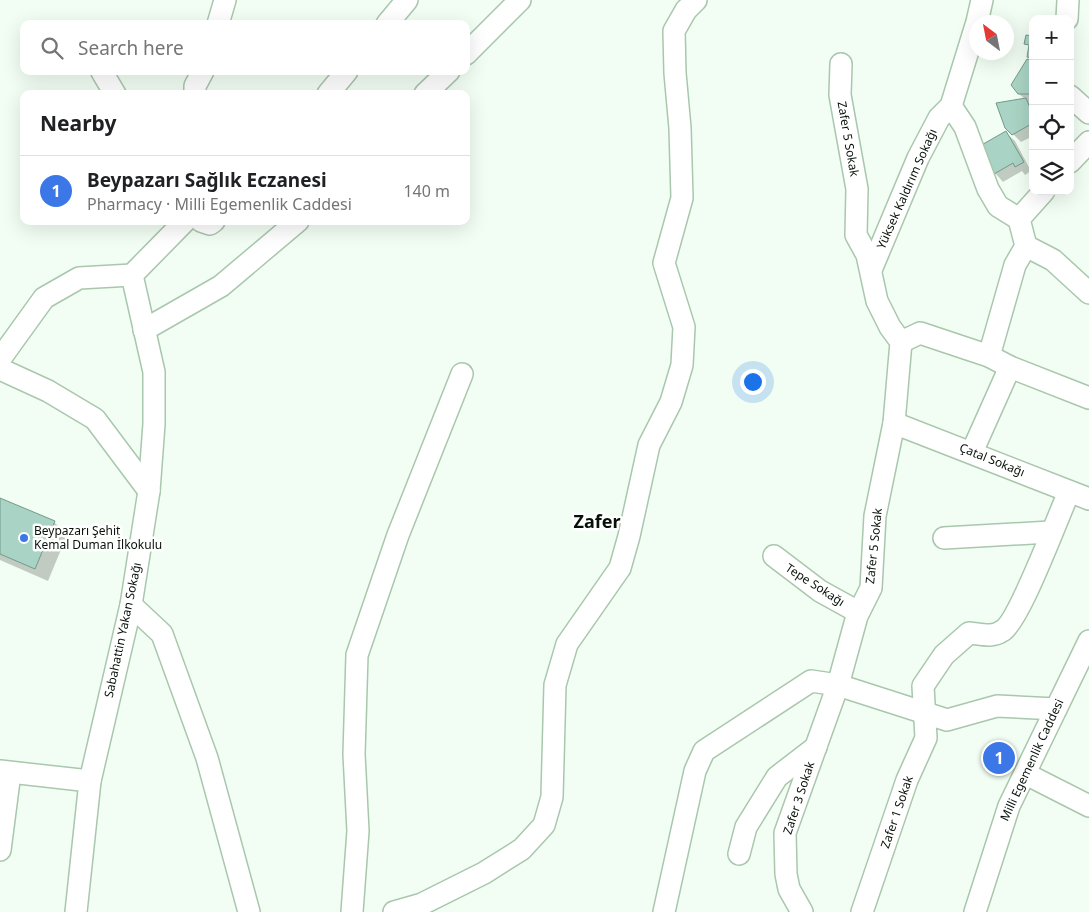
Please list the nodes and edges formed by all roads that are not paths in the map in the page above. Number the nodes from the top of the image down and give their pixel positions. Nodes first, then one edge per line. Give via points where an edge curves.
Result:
1 (225, 0) edge
2 (407, 0) edge
3 (520, 0) edge
4 (696, 0) edge
5 (982, 0) edge
6 (1068, 0) edge
7 (979, 15) edge
8 (1067, 15) edge
9 (219, 20) edge
10 (390, 20) edge
11 (969, 49) edge
12 (470, 50) edge
13 (841, 64) dead end
14 (104, 75) edge
15 (201, 75) edge
16 (344, 75) edge
17 (445, 75) edge
18 (113, 90) edge
19 (194, 90) edge
20 (331, 90) edge
21 (429, 90) edge
22 (1074, 100) edge
23 (951, 106) junction
24 (1089, 113) edge
25 (1089, 142) edge
26 (1074, 158) edge
27 (1040, 195) edge
28 (1019, 219) junction
29 (181, 225) edge
30 (293, 225) edge
31 (1026, 246) junction
32 (871, 270) junction
33 (1080, 274) edge
34 (132, 275) junction
35 (1089, 293) edge
36 (144, 330) junction
37 (901, 342) junction
38 (989, 356) junction
39 (0, 360) edge
40 (1010, 367) junction
41 (0, 369) edge
42 (462, 374) dead end
43 (1089, 398) edge
44 (894, 423) junction
45 (972, 452) junction
46 (149, 491) junction
47 (1069, 492) junction
48 (1089, 499) edge
49 (1050, 532) junction
50 (944, 538) dead end
51 (774, 556) dead end
52 (131, 605) junction
53 (858, 612) junction
54 (1089, 641) edge
55 (838, 685) junction
56 (1056, 709) junction
57 (924, 712) junction
58 (816, 747) junction
59 (5, 772) edge
60 (1026, 774) junction
61 (90, 782) junction
62 (1089, 806) edge
63 (0, 850) edge
64 (740, 854) dead end
65 (797, 909) edge
66 (76, 912) edge
67 (249, 912) edge
68 (352, 912) edge
69 (394, 912) edge
70 (664, 912) edge
71 (862, 912) edge
72 (975, 912) edge

1 - 9 street
2 - 10 street
3 - 12 street
4 - 69 street via 674,31 682,198 664,263 684,327 682,365 671,402 649,445 620,568 567,644 555,685 552,797 544,825 522,849 484,873 422,904
5 - 7 street, Yüksek Kaldırım Sokağı
6 - 8 street
11 - 23 street, Yüksek Kaldırım Sokağı
13 - 32 street, Zafer 5 Sokak via 840,95 857,189 856,235
14 - 18 street
15 - 19 street
16 - 20 street
17 - 21 street
22 - 24 street
23 - 28 street via 965,127 988,190 998,206
23 - 32 street, Yüksek Kaldırım Sokağı via 939,118 918,158
25 - 26 street
27 - 28 street
28 - 31 street
29 - 34 street
30 - 36 street via 221,286
31 - 33 street
31 - 38 street via 1015,265
32 - 37 street, Zafer 5 Sokak via 877,301
33 - 35 street
34 - 36 street, Sabahattin Yakan Sokağı
34 - 39 street via 80,278 44,298
36 - 46 street, Sabahattin Yakan Sokağı via 154,372
37 - 38 street via 920,333
37 - 44 street, Zafer 5 Sokak
38 - 40 street
40 - 43 street
40 - 45 street
41 - 46 street via 48,391 95,419
42 - 68 street via 398,535 357,655 354,754 358,831
44 - 45 street, Çatal Sokağı
44 - 53 street, Zafer 5 Sokak via 875,516 870,588
45 - 47 street, Çatal Sokağı
46 - 52 street, Sabahattin Yakan Sokağı
47 - 48 street, Çatal Sokağı
47 - 49 street, Zafer 1 Sokak
49 - 50 street
49 - 57 street, Zafer 1 Sokak via 1018,611 1005,630 993,636 969,633 944,655 923,686
51 - 53 street, Tepe Sokağı via 820,591
52 - 61 street, Sabahattin Yakan Sokağı
52 - 67 street via 162,634 207,758
53 - 55 street, Zafer 5 Sokak
54 - 56 street, Milli Egemenlik Caddesi
55 - 57 street
55 - 58 street, Zafer 3 Sokak
55 - 70 street via 811,681 704,751 695,771
56 - 57 street via 997,706 946,720
56 - 60 street, Milli Egemenlik Caddesi
57 - 71 street, Zafer 1 Sokak via 926,738 907,780
58 - 64 street via 777,777 746,827
58 - 65 street, Zafer 3 Sokak via 785,833 786,874
59 - 61 street
59 - 63 street
60 - 62 street
60 - 72 street, Milli Egemenlik Caddesi via 1009,806
61 - 66 street, Sabahattin Yakan Sokağı

